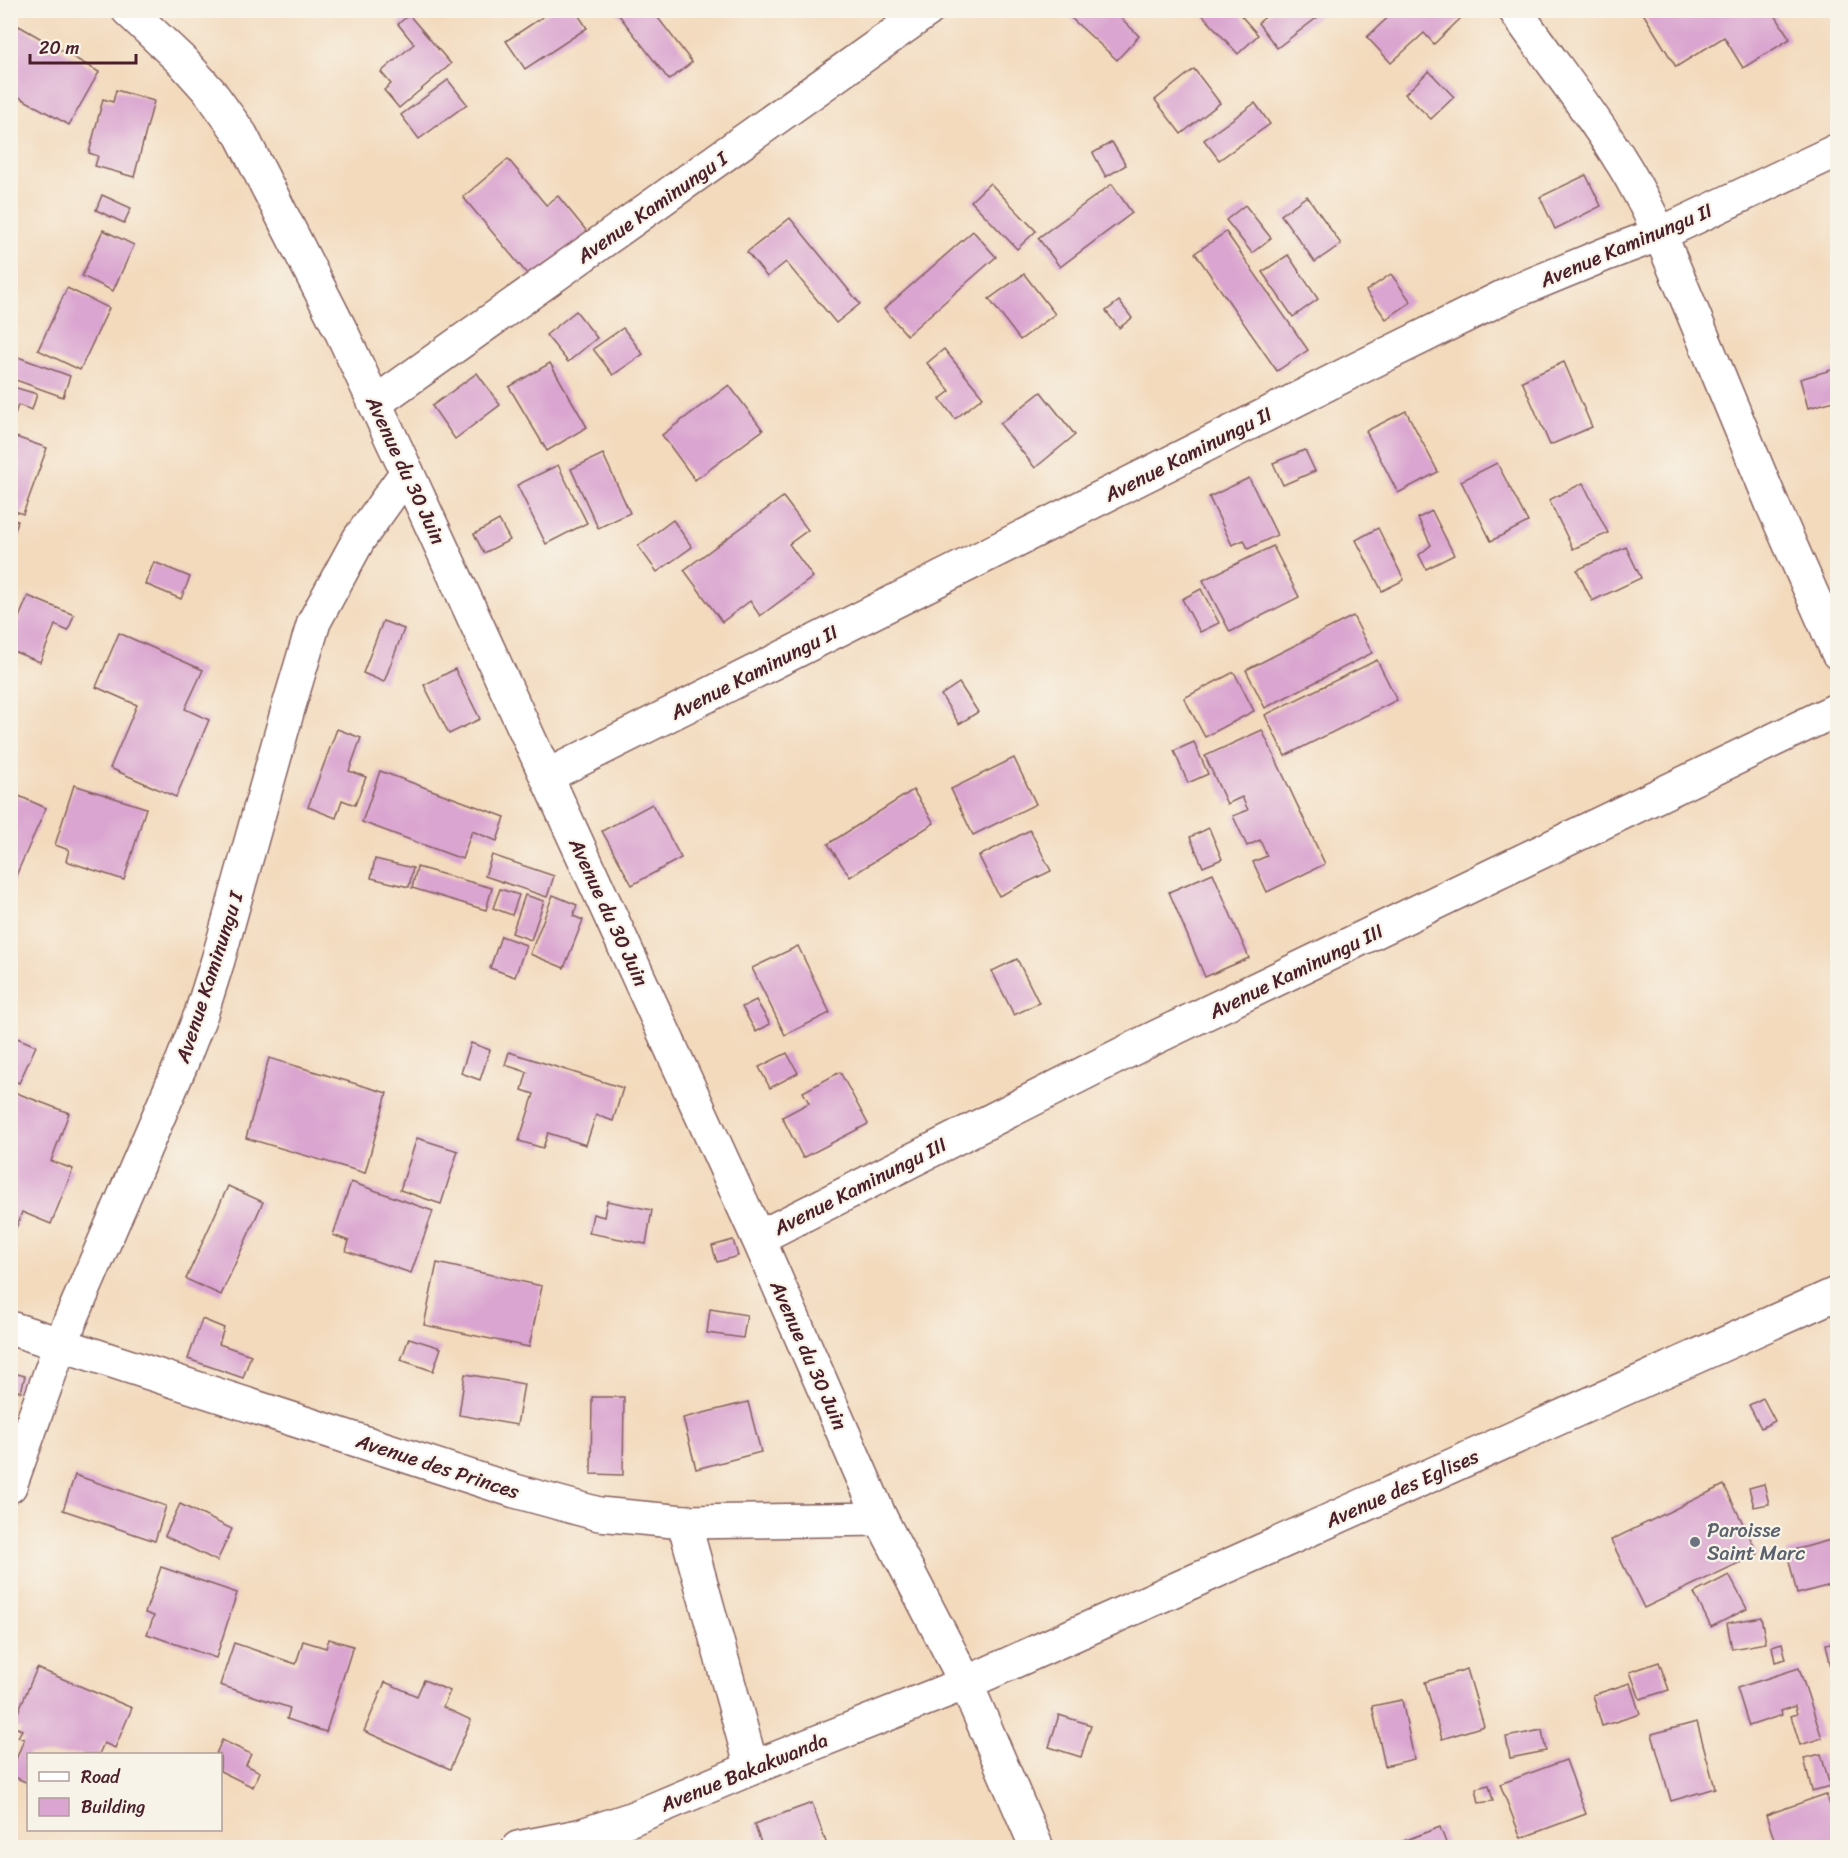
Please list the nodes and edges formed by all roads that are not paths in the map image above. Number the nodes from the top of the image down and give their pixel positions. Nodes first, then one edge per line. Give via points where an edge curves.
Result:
1 (128, 10) edge
2 (928, 10) edge
3 (1515, 10) edge
4 (1838, 150) edge
5 (1660, 234) junction
6 (375, 403) junction
7 (407, 472) junction
8 (1838, 653) edge
9 (1838, 709) edge
10 (547, 776) junction
11 (758, 1238) junction
12 (1838, 1293) edge
13 (10, 1328) edge
14 (60, 1345) junction
15 (10, 1486) edge
16 (881, 1519) junction
17 (684, 1522) junction
18 (966, 1683) junction
19 (752, 1768) junction
20 (581, 1842) edge
21 (518, 1848) edge
22 (1037, 1848) edge

1 - 6 street, Avenue du 30 Juin via 210,92 240,135
2 - 6 street, Avenue Kaminungu I
3 - 5 street via 1622,162
4 - 5 street, Avenue Kaminungu II
5 - 8 street
5 - 10 street, Avenue Kaminungu II via 1488,304
6 - 7 street, Avenue du 30 Juin
7 - 10 street, Avenue du 30 Juin
7 - 14 street, Avenue Kaminungu I via 359,539 314,622 201,1014
9 - 11 street, Avenue Kaminungu III via 1144,1044
10 - 11 street, Avenue du 30 Juin
11 - 16 street, Avenue du 30 Juin
12 - 18 street, Avenue des Eglises
13 - 14 street, Avenue des Princes
14 - 15 street, Avenue Kaminungu I
14 - 17 street, Avenue des Princes via 515,1491 599,1514
16 - 17 street, Avenue des Princes
16 - 18 street, Avenue du 30 Juin
17 - 19 street
18 - 19 street, Avenue Bakakwanda
18 - 22 street, Avenue du 30 Juin
19 - 20 street, Avenue Bakakwanda
20 - 21 street, Avenue Bakakwanda

